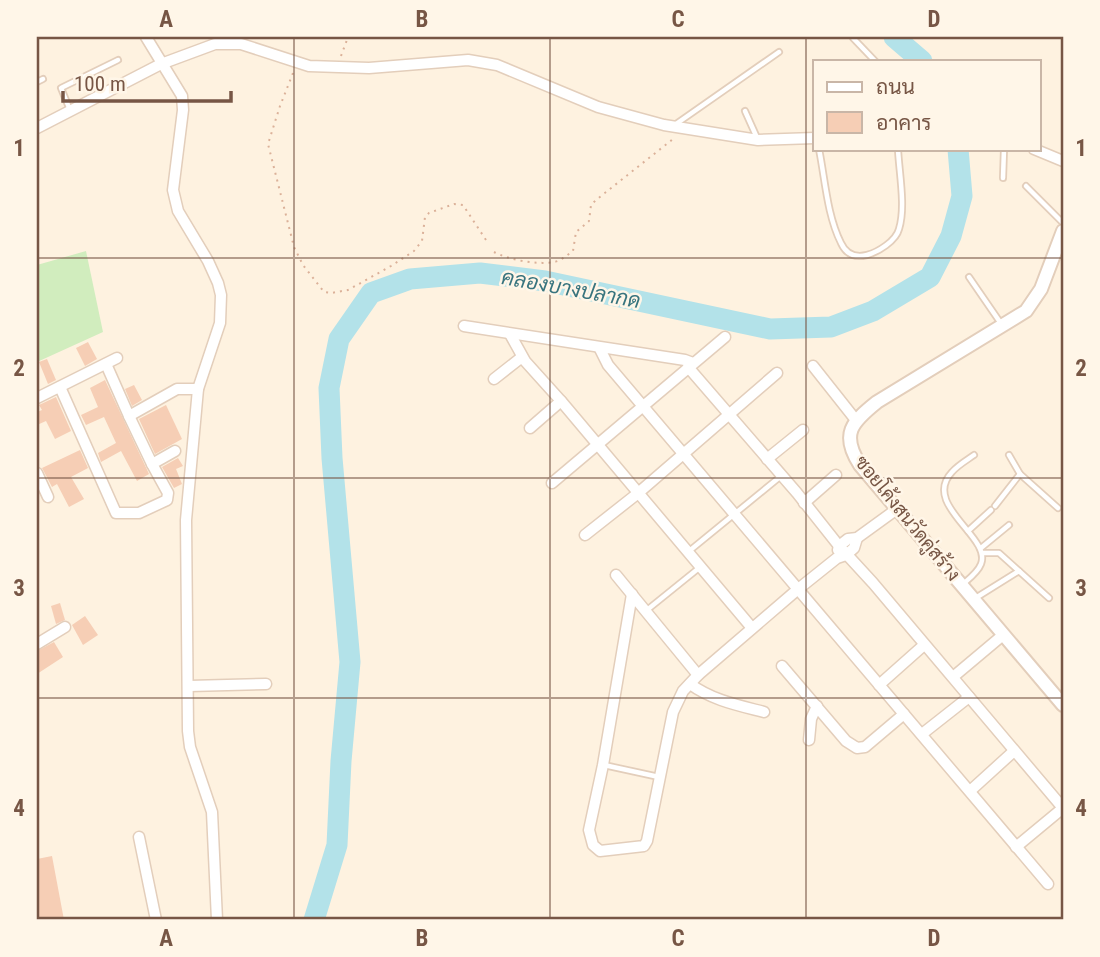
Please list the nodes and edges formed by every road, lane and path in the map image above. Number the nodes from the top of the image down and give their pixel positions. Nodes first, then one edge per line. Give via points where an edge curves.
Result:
1 (146, 37) edge
2 (348, 37) edge
3 (853, 38) edge
4 (779, 52) dead end
5 (118, 60) dead end
6 (874, 60) edge
7 (298, 62) junction
8 (161, 64) junction
9 (337, 67) junction
10 (43, 79) dead end
11 (37, 82) edge
12 (70, 111) junction
13 (745, 111) dead end
14 (673, 127) junction
15 (37, 128) edge
16 (684, 129) junction
17 (813, 138) edge
18 (758, 140) junction
19 (819, 150) edge
20 (898, 150) edge
21 (1004, 150) edge
22 (1036, 150) edge
23 (1063, 162) edge
24 (1003, 178) dead end
25 (1026, 186) dead end
26 (1063, 223) edge
27 (1063, 232) edge
28 (486, 240) dead end
29 (494, 252) dead end
30 (969, 277) dead end
31 (464, 326) dead end
32 (1003, 326) junction
33 (510, 334) junction
34 (725, 337) dead end
35 (600, 349) junction
36 (522, 357) junction
37 (117, 358) dead end
38 (106, 363) junction
39 (691, 365) junction
40 (813, 366) dead end
41 (777, 373) dead end
42 (494, 379) dead end
43 (60, 387) junction
44 (198, 389) junction
45 (37, 398) edge
46 (561, 401) junction
47 (643, 407) junction
48 (728, 414) junction
49 (130, 416) junction
50 (855, 419) junction
51 (530, 428) dead end
52 (803, 430) dead end
53 (597, 446) junction
54 (175, 451) dead end
55 (681, 454) junction
56 (974, 455) dead end
57 (1009, 455) dead end
58 (767, 459) junction
59 (152, 464) junction
60 (1020, 474) junction
61 (836, 475) dead end
62 (37, 476) edge
63 (781, 476) junction
64 (552, 483) dead end
65 (637, 494) junction
66 (48, 497) dead end
67 (804, 503) junction
68 (1058, 508) dead end
69 (897, 509) junction
70 (734, 515) junction
71 (1009, 525) dead end
72 (968, 531) junction
73 (585, 535) dead end
74 (857, 538) junction
75 (839, 546) junction
76 (982, 551) junction
77 (687, 552) junction
78 (842, 556) junction
79 (699, 568) junction
80 (1019, 571) junction
81 (616, 575) dead end
82 (962, 585) junction
83 (797, 590) junction
84 (632, 594) junction
85 (1049, 598) dead end
86 (974, 599) junction
87 (646, 611) junction
88 (65, 627) dead end
89 (752, 628) junction
90 (1003, 635) junction
91 (37, 642) edge
92 (924, 645) junction
93 (782, 666) dead end
94 (698, 675) junction
95 (953, 677) junction
96 (266, 684) dead end
97 (690, 684) junction
98 (879, 685) junction
99 (188, 687) junction
100 (969, 697) junction
101 (1063, 705) edge
102 (817, 706) junction
103 (764, 712) dead end
104 (904, 714) junction
105 (922, 734) junction
106 (809, 740) dead end
107 (1014, 751) junction
108 (603, 765) junction
109 (659, 777) junction
110 (970, 791) junction
111 (1063, 808) edge
112 (139, 837) dead end
113 (1016, 847) junction
114 (1048, 884) dead end
115 (156, 920) edge
116 (217, 920) edge

1 - 8 street
2 - 9 path
3 - 6 lane
4 - 14 lane
5 - 12 lane via 61,88
7 - 8 street via 241,44 215,44
7 - 9 street
7 - 28 path via 268,144 294,247 324,292 348,289 414,251 424,236 425,217 454,204 463,205
8 - 12 street
8 - 44 street via 182,96 174,202 208,261 221,295 220,323
9 - 14 street via 468,60 497,65 598,107
10 - 11 lane
12 - 15 street
13 - 18 lane
14 - 16 street
16 - 18 street
16 - 29 path via 591,205 589,221 576,232 573,251 565,257 539,263
17 - 18 street
19 - 20 lane via 841,243 857,256 893,240 899,231
21 - 24 lane
22 - 23 street
25 - 26 lane
27 - 32 street via 1041,289 1026,311
30 - 32 lane
31 - 33 street
32 - 50 street
33 - 35 street
33 - 36 street
34 - 39 street
35 - 39 street via 685,360
35 - 47 street
36 - 42 street
36 - 46 street
37 - 38 street
38 - 43 street
38 - 49 street
39 - 47 street
39 - 48 street
40 - 50 street
41 - 48 street
43 - 45 street
43 - 59 street via 116,513 139,513 167,500 168,493
44 - 49 street via 177,390
44 - 99 street via 186,520
46 - 51 street
46 - 53 street
47 - 53 street
47 - 55 street
48 - 55 street
48 - 58 street
49 - 59 street
50 - 69 street, ซอยโค้งสนวัดคู่สร้าง via 850,435 855,457
52 - 58 street
53 - 64 street
53 - 65 street
54 - 59 street
55 - 65 street
55 - 70 street
56 - 72 lane via 950,474 946,488 948,506
57 - 60 lane
58 - 63 street
60 - 68 lane
60 - 72 lane
61 - 67 street
62 - 66 street
63 - 67 street
63 - 70 lane
65 - 73 street
65 - 77 street
67 - 75 street
69 - 74 street
69 - 82 street, ซอยโค้งสนวัดคู่สร้าง
70 - 77 lane
70 - 83 street
71 - 76 lane
72 - 76 lane
74 - 75 street
74 - 78 street via 854,548
75 - 78 street
76 - 80 lane via 999,553
76 - 82 lane via 981,564
77 - 79 street
78 - 83 street
78 - 92 street via 873,583
79 - 87 lane
79 - 89 street
80 - 85 lane
80 - 86 lane
81 - 84 street
82 - 86 street, ซอยโค้งสนวัดคู่สร้าง
83 - 89 street
83 - 98 street
84 - 87 street
84 - 108 street
86 - 90 street, ซอยโค้งสนวัดคู่สร้าง
87 - 94 street
88 - 91 street
89 - 94 street
90 - 95 street
90 - 101 street, ซอยโค้งสนวัดคู่สร้าง
92 - 95 street
92 - 98 street
93 - 102 street
94 - 97 street
95 - 100 street
96 - 99 street
97 - 103 street via 704,694
97 - 109 street via 673,712
98 - 104 street
99 - 116 street via 190,747 214,824
100 - 105 street
100 - 107 street
102 - 104 street via 832,727 857,748 865,747
102 - 106 street
104 - 105 street
105 - 110 street
107 - 110 street
107 - 111 street
108 - 109 lane
108 - 109 street via 589,830 600,851 643,846 647,841
110 - 113 street
111 - 113 street
112 - 115 street
113 - 114 street

